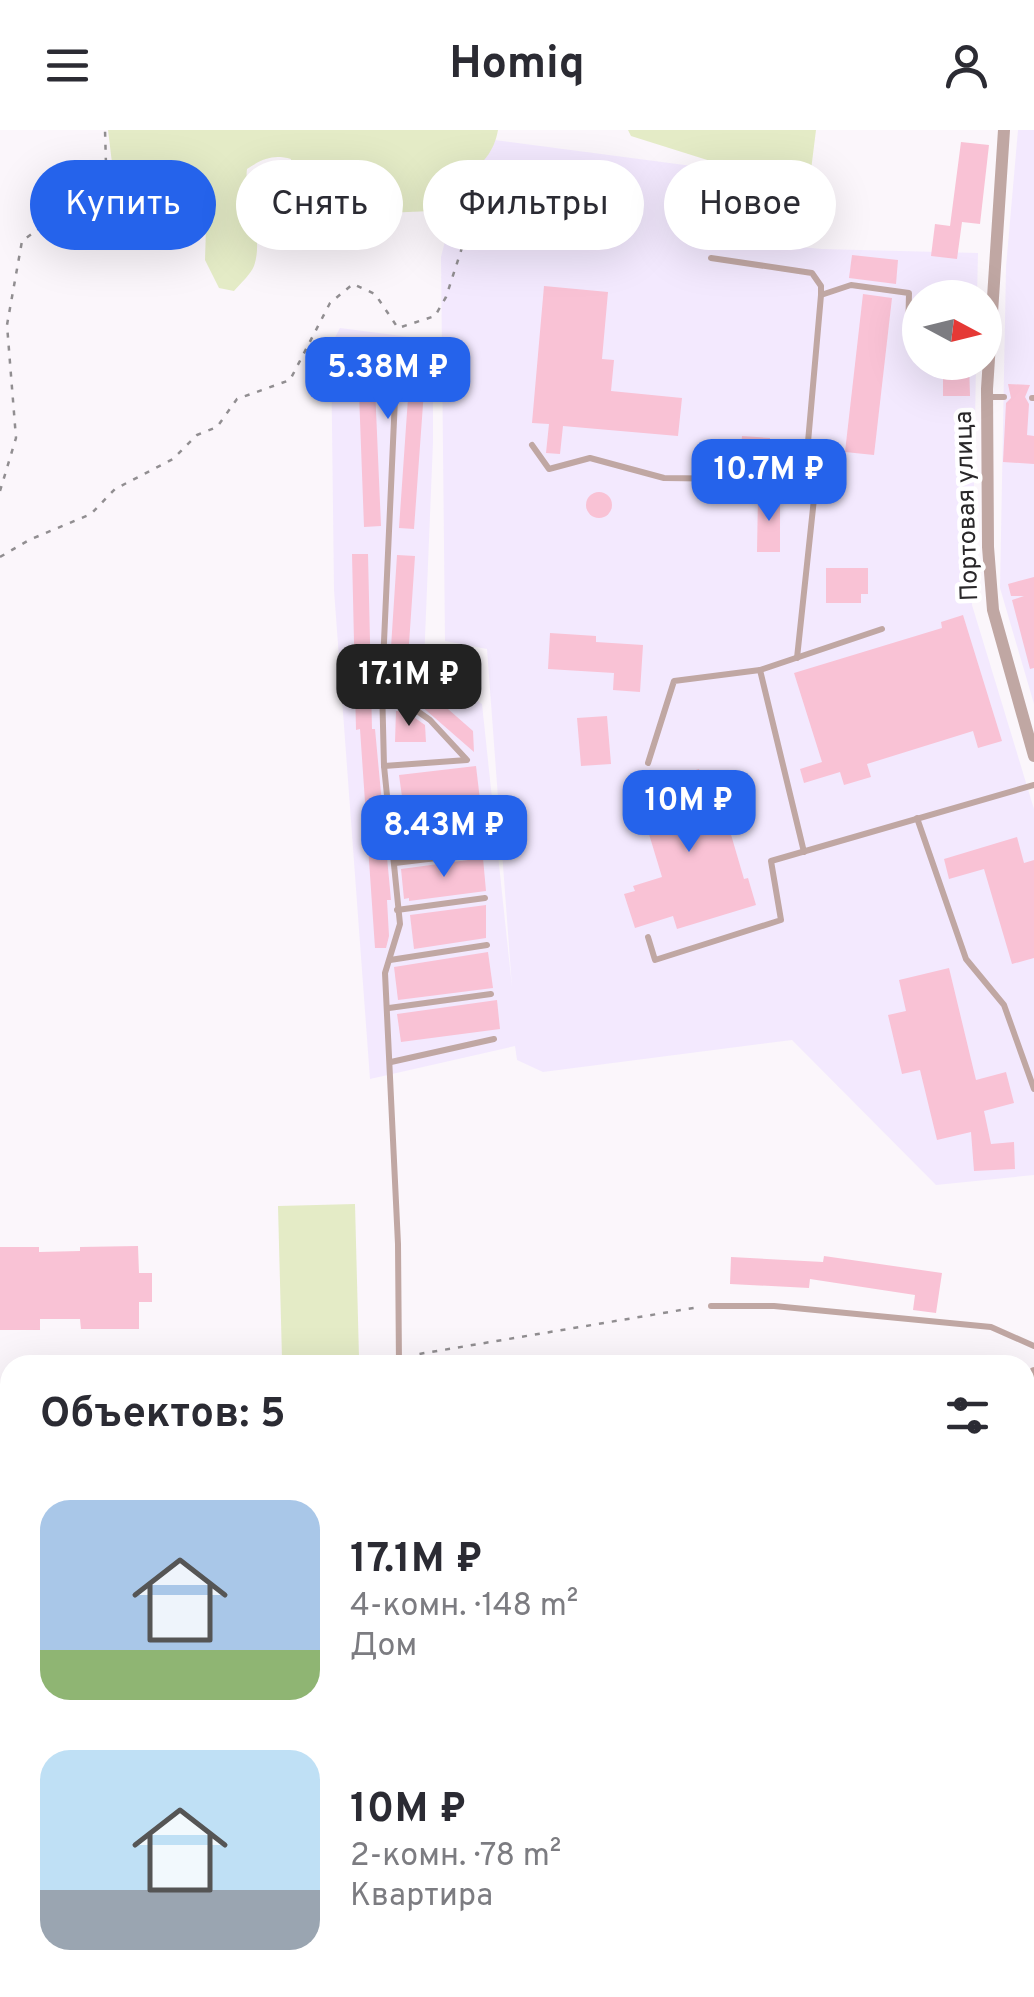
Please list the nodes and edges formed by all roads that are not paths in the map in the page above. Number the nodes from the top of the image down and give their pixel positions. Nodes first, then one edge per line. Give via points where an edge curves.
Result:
1 (1004, 130) edge
2 (711, 258) dead end
3 (902, 292) edge
4 (822, 294) junction
5 (396, 376) dead end
6 (987, 397) junction
7 (1004, 397) dead end
8 (532, 445) dead end
9 (816, 480) junction
10 (882, 629) dead end
11 (796, 658) junction
12 (760, 670) junction
13 (382, 686) junction
14 (1032, 747) edge
15 (648, 764) dead end
16 (384, 766) junction
17 (1034, 785) edge
18 (477, 806) dead end
19 (391, 812) junction
20 (917, 818) junction
21 (804, 852) junction
22 (478, 853) dead end
23 (395, 863) junction
24 (485, 898) dead end
25 (397, 910) junction
26 (648, 937) dead end
27 (487, 945) dead end
28 (390, 960) junction
29 (491, 994) dead end
30 (390, 1008) junction
31 (494, 1039) dead end
32 (391, 1062) junction
33 (1034, 1088) edge
34 (711, 1306) road end
35 (1034, 1346) edge
36 (400, 1355) edge

1 - 6 street, Портовая улица
2 - 4 lane via 812,273
3 - 4 lane via 852,285
4 - 9 lane via 808,442
5 - 13 lane
6 - 7 lane
6 - 14 street, Портовая улица via 992,610
8 - 9 lane via 549,469 590,458 664,478
9 - 11 lane
10 - 11 lane
11 - 12 lane
12 - 15 lane via 674,681
12 - 21 lane
13 - 16 lane
13 - 16 lane via 430,720 467,760
16 - 19 lane
17 - 20 lane
18 - 19 lane
19 - 23 lane
20 - 21 lane
20 - 33 lane via 966,959 1004,1005
21 - 26 lane via 771,861 781,920 655,960
22 - 23 lane
23 - 25 lane
24 - 25 lane
25 - 28 lane
27 - 28 lane
28 - 30 lane
29 - 30 lane
30 - 32 lane
31 - 32 lane
32 - 36 lane
34 - 35 lane via 992,1327

